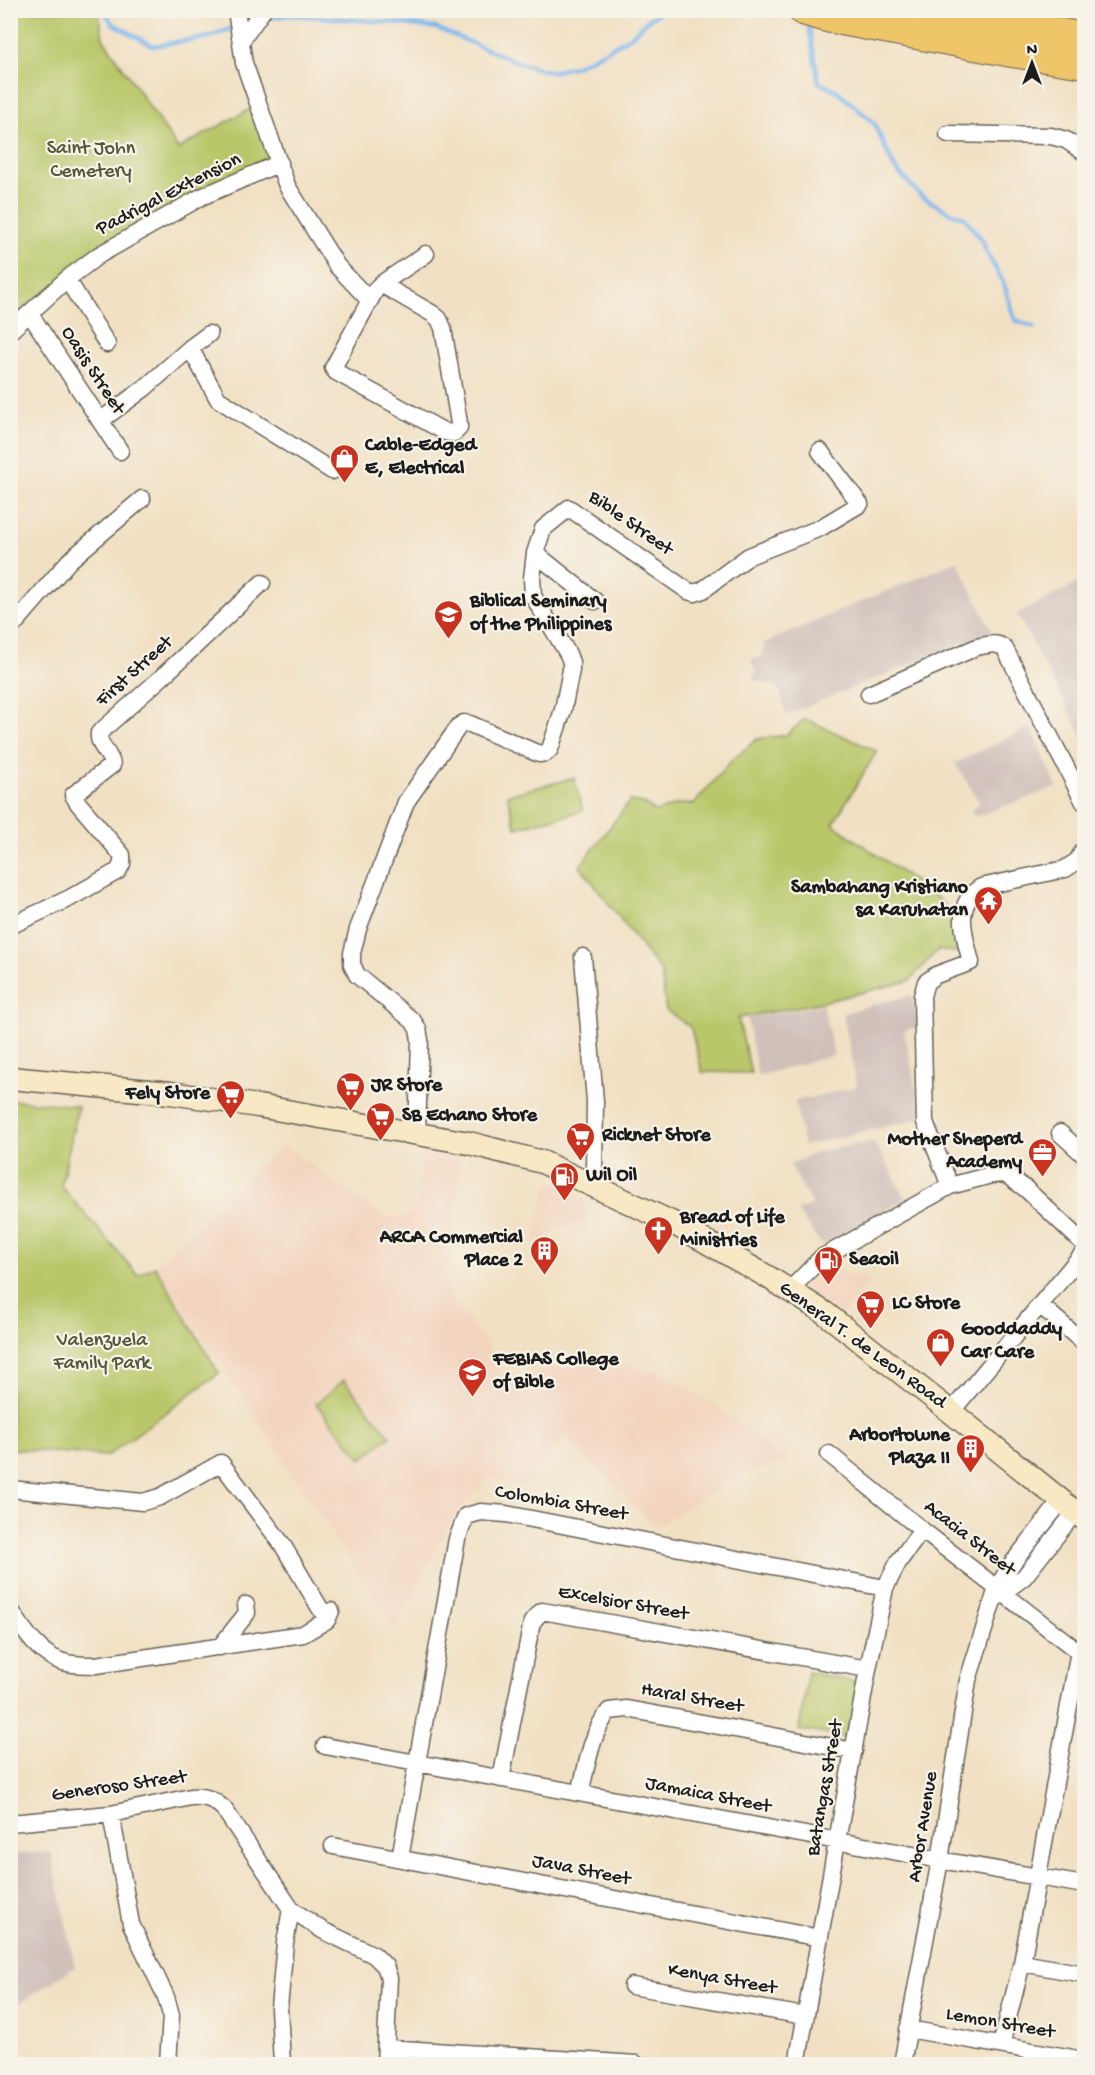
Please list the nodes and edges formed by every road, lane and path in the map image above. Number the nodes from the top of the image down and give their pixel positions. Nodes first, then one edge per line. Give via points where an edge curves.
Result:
1 (236, 10) edge
2 (263, 10) edge
3 (803, 10) edge
4 (934, 10) edge
5 (1084, 38) edge
6 (241, 41) junction
7 (1084, 63) edge
8 (948, 134) dead end
9 (1084, 152) edge
10 (280, 163) junction
11 (426, 254) dead end
12 (67, 279) junction
13 (381, 284) junction
14 (369, 300) junction
15 (30, 314) junction
16 (10, 331) edge
17 (209, 334) dead end
18 (107, 344) dead end
19 (190, 348) junction
20 (100, 421) junction
21 (820, 450) dead end
22 (120, 451) dead end
23 (332, 471) dead end
24 (142, 499) dead end
25 (535, 553) junction
26 (262, 583) dead end
27 (595, 601) dead end
28 (10, 629) edge
29 (869, 694) dead end
30 (1084, 802) edge
31 (1084, 851) edge
32 (10, 926) edge
33 (583, 957) dead end
34 (10, 1078) edge
35 (417, 1132) junction
36 (1060, 1133) dead end
37 (1084, 1155) edge
38 (590, 1185) junction
39 (950, 1186) junction
40 (1084, 1244) edge
41 (1084, 1252) edge
42 (790, 1290) junction
43 (1040, 1305) junction
44 (1084, 1343) edge
45 (951, 1412) junction
46 (829, 1454) dead end
47 (10, 1490) edge
48 (1067, 1515) edge
49 (922, 1530) junction
50 (885, 1588) junction
51 (999, 1593) junction
52 (246, 1605) dead end
53 (10, 1610) edge
54 (220, 1647) junction
55 (1082, 1653) edge
56 (868, 1669) junction
57 (325, 1746) dead end
58 (854, 1751) junction
59 (417, 1764) junction
60 (501, 1779) junction
61 (580, 1793) junction
62 (111, 1814) junction
63 (10, 1823) edge
64 (838, 1841) junction
65 (333, 1846) dead end
66 (400, 1858) junction
67 (940, 1860) junction
68 (1038, 1877) junction
69 (1084, 1885) edge
70 (291, 1909) junction
71 (820, 1938) junction
72 (1022, 1963) junction
73 (1084, 1974) edge
74 (632, 1986) dead end
75 (805, 2016) junction
76 (908, 2029) junction
77 (1001, 2045) junction
78 (386, 2056) edge
79 (1084, 2060) edge
80 (168, 2064) edge
81 (282, 2064) edge
82 (636, 2064) edge
83 (797, 2064) edge
84 (902, 2064) edge

1 - 6 street
2 - 6 street
3 - 7 highway
4 - 5 highway
6 - 10 street via 244,63
8 - 9 street via 1051,136
10 - 12 street, Padrigal Extension via 201,197 99,255
10 - 14 street via 287,186 337,266
11 - 13 street
12 - 15 street, Padrigal Extension
12 - 18 street
13 - 14 street
13 - 14 street via 440,320 459,428 454,433 444,432 333,368
15 - 16 street, Padrigal Extension
15 - 20 street, Oasis Street
17 - 19 street
19 - 20 street
19 - 23 street via 218,399
20 - 22 street, Oasis Street
21 - 25 street, Bible Street via 860,504 820,528 749,556 695,593 569,507 543,529
24 - 28 street via 69,561
25 - 27 street
25 - 35 street, Bible Street via 533,596 571,662 563,710 550,749 539,753 470,724 459,726 406,802 352,953 357,975 413,1020 418,1029
26 - 32 street, First Street via 99,733 98,741 111,757 112,765 73,795 122,855 118,872
29 - 30 street via 977,647 1000,645 1024,681
31 - 39 street via 1065,869 981,887 971,893 962,913 970,962 926,982 922,996 925,1122
33 - 38 street via 595,1101 594,1171
34 - 35 main road, General T. de Leon Road via 171,1093
35 - 38 main road, General T. de Leon Road via 542,1162
36 - 37 street
38 - 42 main road, General T. de Leon Road via 673,1223
39 - 40 street via 1005,1174
39 - 42 street via 821,1258
41 - 43 street
42 - 45 main road, General T. de Leon Road
43 - 44 street
43 - 45 street
45 - 48 main road, General T. de Leon Road
46 - 49 street, Acacia Street
47 - 54 street via 143,1502 160,1497 221,1463 282,1544 329,1616 303,1634
48 - 51 street, Arbor Avenue via 1024,1577
49 - 50 street, Batangas Street
49 - 51 street, Acacia Street
50 - 56 street, Batangas Street
50 - 59 street, Colombia Street via 507,1514 481,1512 466,1516 458,1539
51 - 55 street, Acacia Street
51 - 67 street, Arbor Avenue via 968,1680
52 - 54 street via 247,1613
53 - 54 street via 46,1653 65,1663 96,1665
55 - 68 street
56 - 58 street, Batangas Street
56 - 60 street, Excelsior Street via 542,1611 532,1622
57 - 59 street, Jamaica Street
58 - 61 street, Haral Street via 627,1709 609,1711 594,1740
58 - 64 street, Batangas Street
59 - 60 street, Jamaica Street
59 - 66 street, Colombia Street
60 - 61 street, Jamaica Street
61 - 64 street, Jamaica Street
62 - 63 street, Generoso Street
62 - 70 street, Generoso Street via 191,1797 213,1799 224,1809
62 - 80 street via 131,1924 171,2015
64 - 67 street, Jamaica Street
64 - 71 street, Batangas Street
65 - 66 street, Java Street
66 - 71 street, Java Street
67 - 68 street, Jamaica Street
67 - 76 street, Arbor Avenue
68 - 69 street, Jamaica Street
68 - 72 street
70 - 78 street, Generoso Street via 322,1930 374,1955 385,1966 389,1978
70 - 81 street via 279,2007
71 - 75 street, Batangas Street
72 - 73 street
72 - 77 street
74 - 75 street, Kenya Street
75 - 83 street, Batangas Street
76 - 77 street, Lemon Street
76 - 84 street, Arbor Avenue
77 - 79 street, Lemon Street
78 - 82 street

